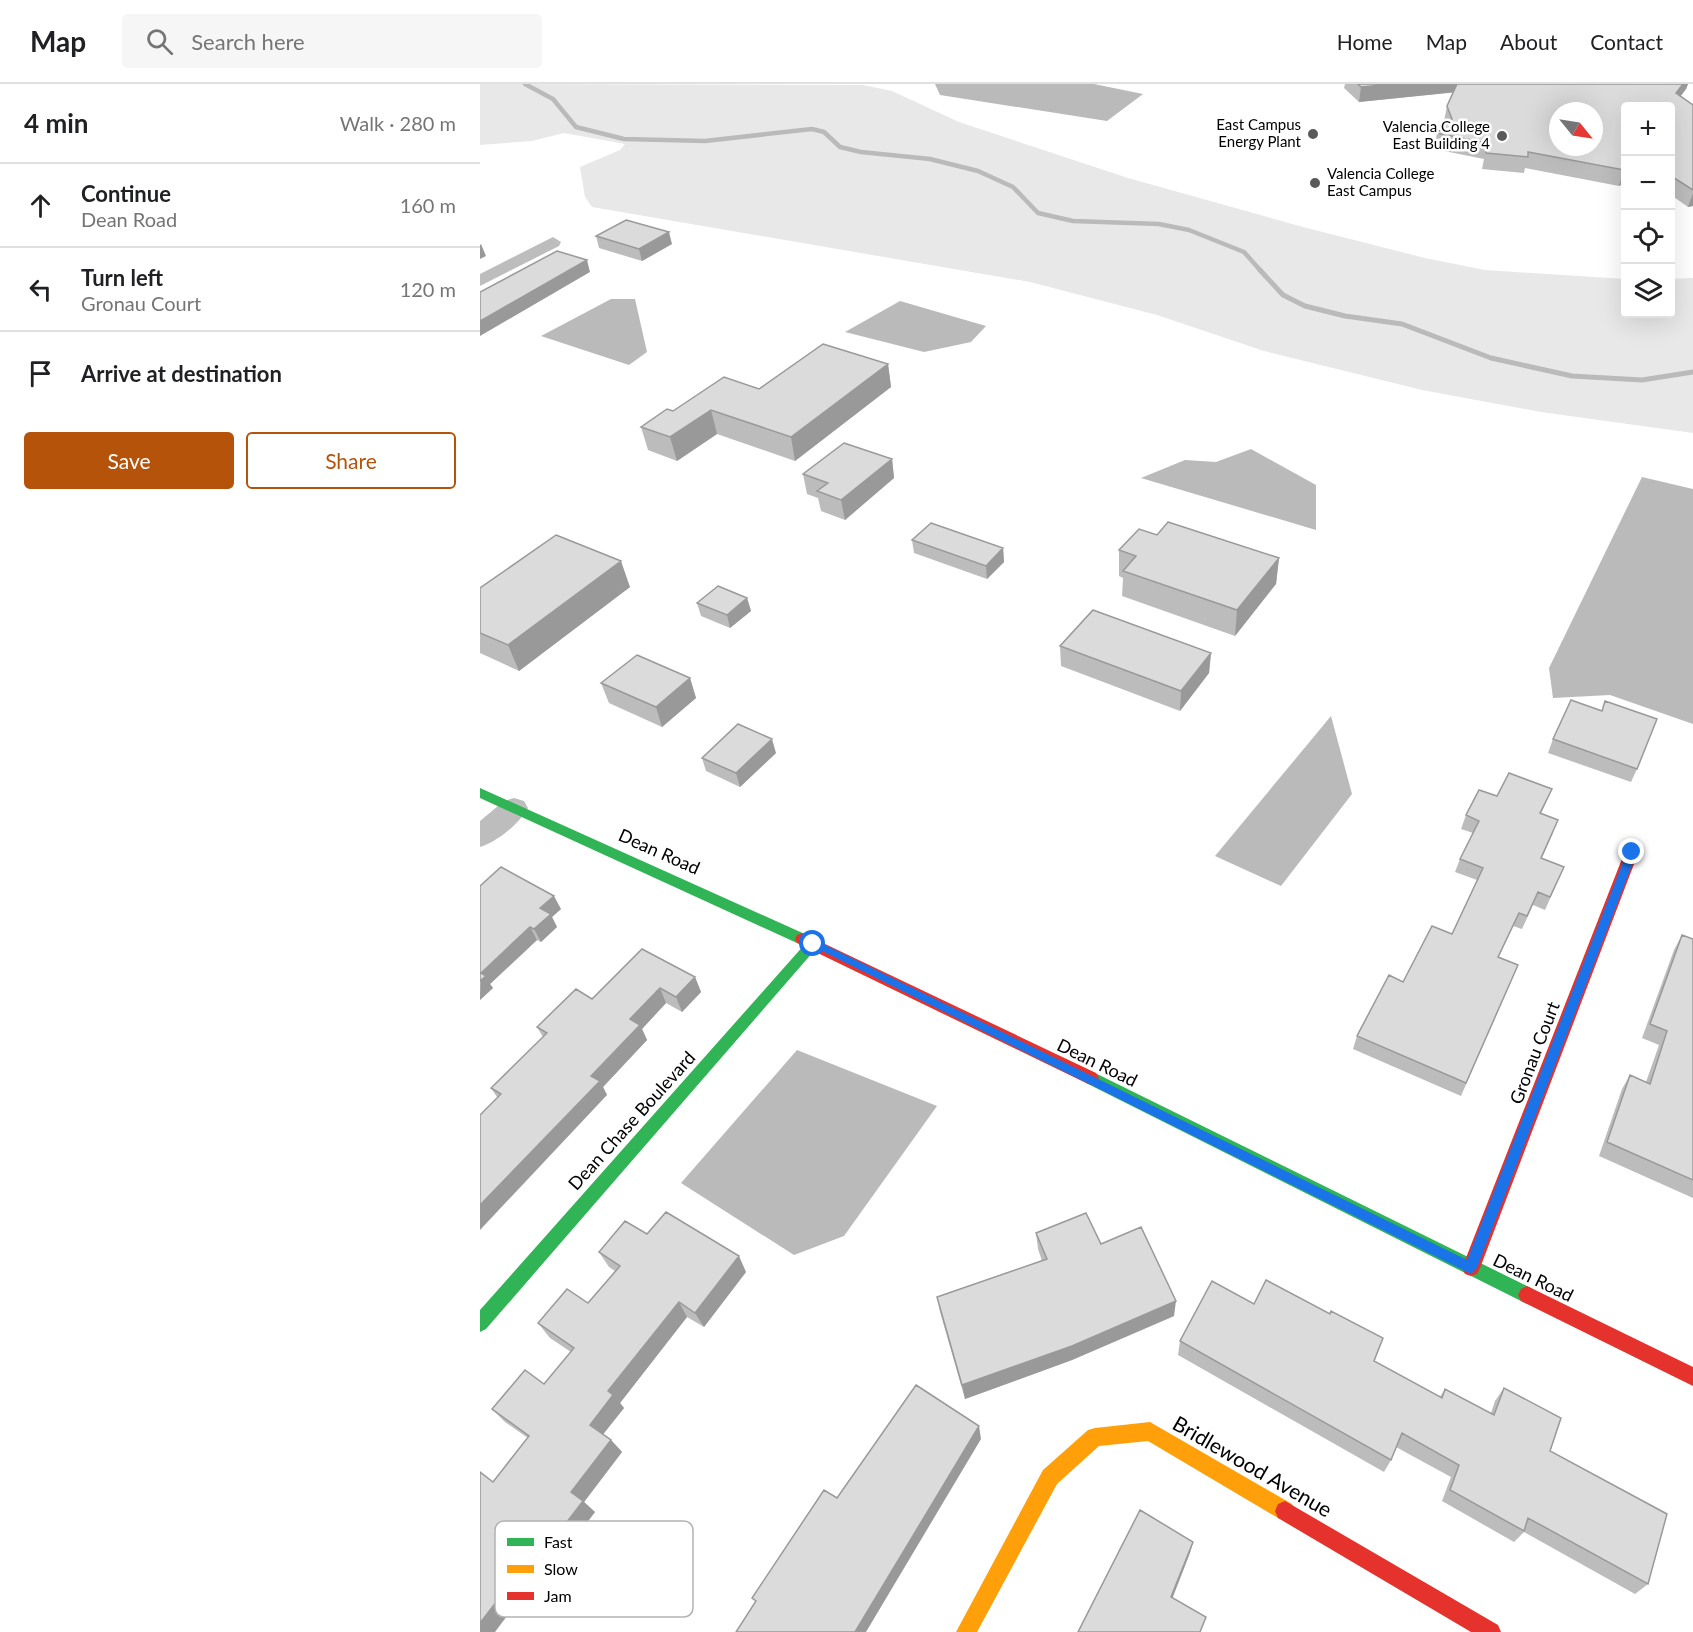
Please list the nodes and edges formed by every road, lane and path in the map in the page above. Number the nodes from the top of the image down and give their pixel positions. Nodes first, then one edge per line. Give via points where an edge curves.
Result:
1 (553, 242) dead end
2 (480, 281) edge
3 (480, 793) edge
4 (514, 808) junction
5 (480, 837) edge
6 (1632, 852) dead end
7 (813, 944) junction
8 (1471, 1268) junction
9 (480, 1323) edge
10 (1693, 1377) edge
11 (966, 1632) edge
12 (1491, 1632) edge

1 - 2 street
3 - 4 street, Dean Road
4 - 5 street
4 - 7 street, Dean Road
6 - 8 street, Gronau Court
7 - 8 street, Dean Road
7 - 9 street, Dean Chase Boulevard
8 - 10 street, Dean Road
11 - 12 street, Bridlewood Avenue via 1050,1477 1095,1437 1150,1431

